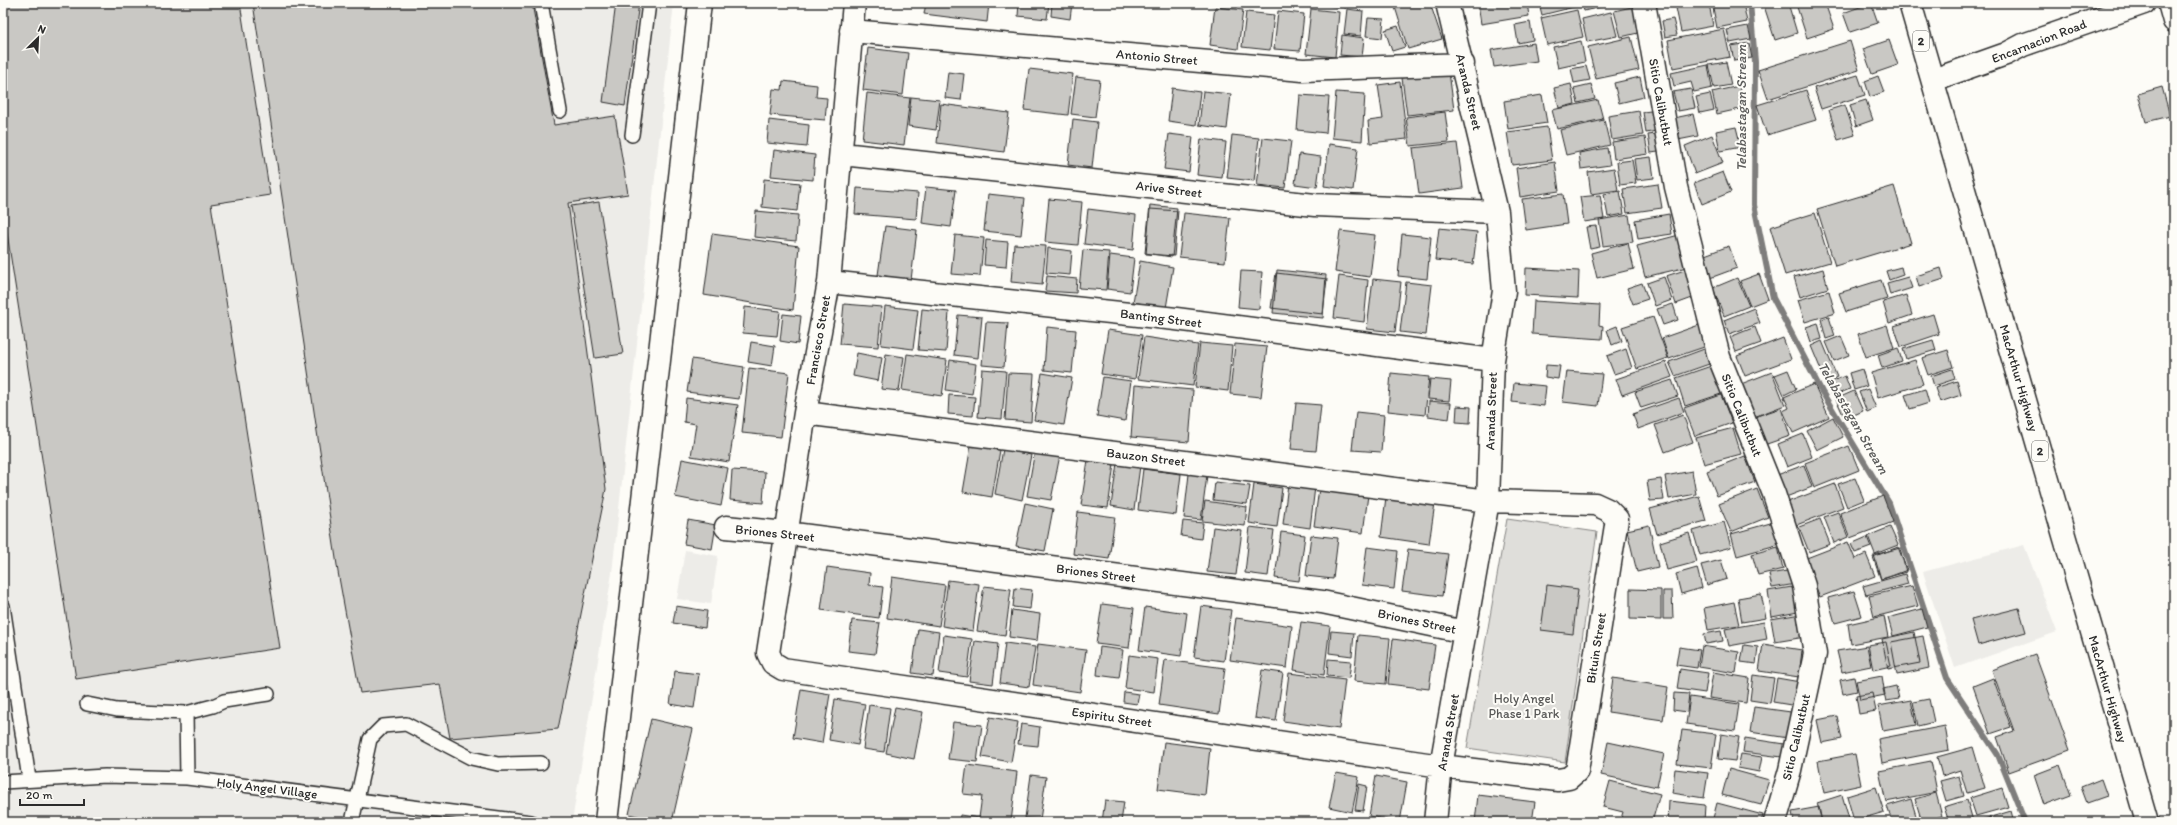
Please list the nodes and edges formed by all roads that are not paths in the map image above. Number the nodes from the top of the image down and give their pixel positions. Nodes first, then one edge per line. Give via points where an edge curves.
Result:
1 (541, 3) edge
2 (649, 3) edge
3 (700, 3) edge
4 (854, 3) edge
5 (1447, 3) edge
6 (1644, 3) edge
7 (1910, 3) edge
8 (2144, 3) edge
9 (2169, 3) edge
10 (2174, 21) edge
11 (851, 31) junction
12 (1463, 64) junction
13 (1933, 80) junction
14 (560, 111) dead end
15 (632, 135) dead end
16 (842, 154) junction
17 (1497, 212) junction
18 (829, 282) junction
19 (1493, 360) junction
20 (805, 413) junction
21 (1488, 501) junction
22 (726, 528) dead end
23 (786, 533) junction
24 (3, 606) edge
25 (1465, 632) junction
26 (783, 669) joint
27 (268, 694) dead end
28 (87, 704) dead end
29 (186, 713) junction
30 (541, 763) dead end
31 (1441, 766) junction
32 (187, 778) junction
33 (29, 779) junction
34 (3, 782) edge
35 (356, 800) junction
36 (352, 822) edge
37 (531, 822) edge
38 (606, 822) edge
39 (1435, 822) edge
40 (1775, 822) edge
41 (2147, 822) edge

1 - 14 lane
2 - 15 lane
3 - 38 main road
4 - 11 main road, Francisco Street
5 - 12 main road, Aranda Street
6 - 40 main road, Sitio Calibutbut via 1676,188 1719,358 1774,494 1804,586 1815,654 1790,770
7 - 13 main road, MacArthur Highway / 2
8 - 13 main road, Encarnacion Road
9 - 10 main road
11 - 12 main road, Antonio Street via 1303,70
11 - 16 main road, Francisco Street
12 - 17 main road, Aranda Street
13 - 41 main road, MacArthur Highway / 2
16 - 17 main road, Arive Street via 1315,205
16 - 18 main road, Francisco Street
17 - 19 main road, Aranda Street via 1504,290
18 - 19 main road, Banting Street via 1176,319
18 - 20 main road, Francisco Street
19 - 21 main road, Aranda Street
20 - 21 main road, Bauzon Street
20 - 23 main road, Francisco Street
21 - 25 main road, Aranda Street
21 - 31 main road, Bituin Street via 1595,504 1608,510 1617,519 1577,771 1569,778 1558,780
22 - 23 main road, Briones Street
23 - 25 main road, Briones Street via 1322,602
23 - 26 main road, Francisco Street via 768,653 773,663
24 - 33 lane
25 - 31 main road, Aranda Street
26 - 31 main road, Espiritu Street
27 - 29 lane via 224,701
28 - 29 lane via 117,710
29 - 32 lane
30 - 35 lane via 498,764 471,758 406,724 383,726 370,739
31 - 39 main road, Aranda Street
32 - 33 lane, Holy Angel Village via 105,776
32 - 35 lane, Holy Angel Village
33 - 34 lane, Holy Angel Village
35 - 36 lane
35 - 37 lane, Holy Angel Village

